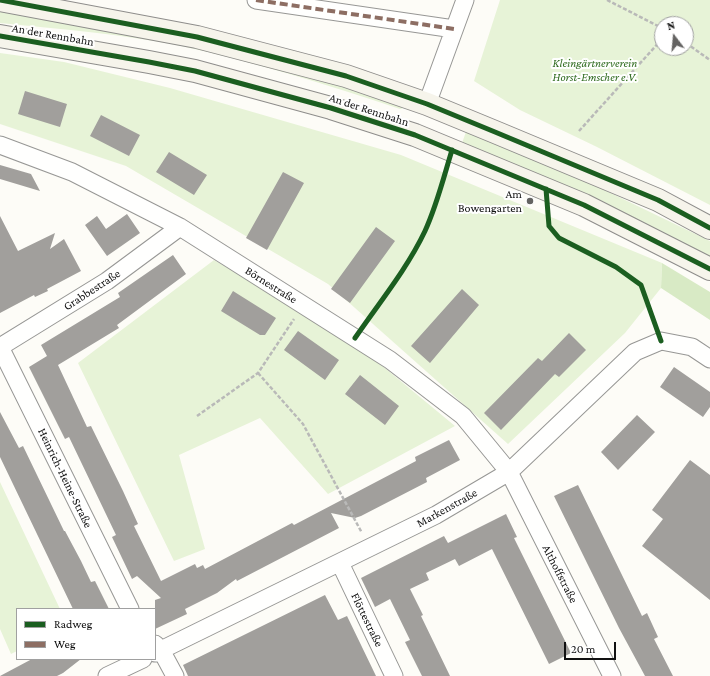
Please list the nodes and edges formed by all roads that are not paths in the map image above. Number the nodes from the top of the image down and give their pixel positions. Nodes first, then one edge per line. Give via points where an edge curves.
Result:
1 (0, 0) edge
2 (256, 0) edge
3 (465, 0) edge
4 (454, 29) junction
5 (0, 36) edge
6 (427, 104) junction
7 (416, 135) junction
8 (0, 145) edge
9 (180, 227) junction
10 (710, 228) edge
11 (710, 269) edge
12 (0, 347) edge
13 (710, 359) edge
14 (509, 472) junction
15 (340, 563) junction
16 (130, 608) edge
17 (157, 649) edge
18 (141, 660) edge
19 (108, 676) edge
20 (175, 676) edge
21 (394, 676) edge
22 (612, 676) edge

1 - 6 main road, An der Rennbahn via 197,37 346,76
2 - 4 street
3 - 4 street
4 - 6 street
5 - 7 main road, An der Rennbahn via 195,71 330,108
6 - 7 main road
6 - 10 main road, An der Rennbahn via 658,200
7 - 11 main road, An der Rennbahn via 584,205
8 - 9 street, Börnestraße via 72,172
9 - 12 street, Grabbestraße via 107,281
9 - 14 street, Börnestraße via 390,360 463,416
12 - 16 street, Heinrich-Heine-Straße
13 - 14 street, Markenstraße via 692,347 661,341 635,352
14 - 15 street, Markenstraße via 436,515
14 - 22 street, Althoffstraße
15 - 17 street, Markenstraße
15 - 21 street, Flöttestraße
17 - 20 street
18 - 19 street

